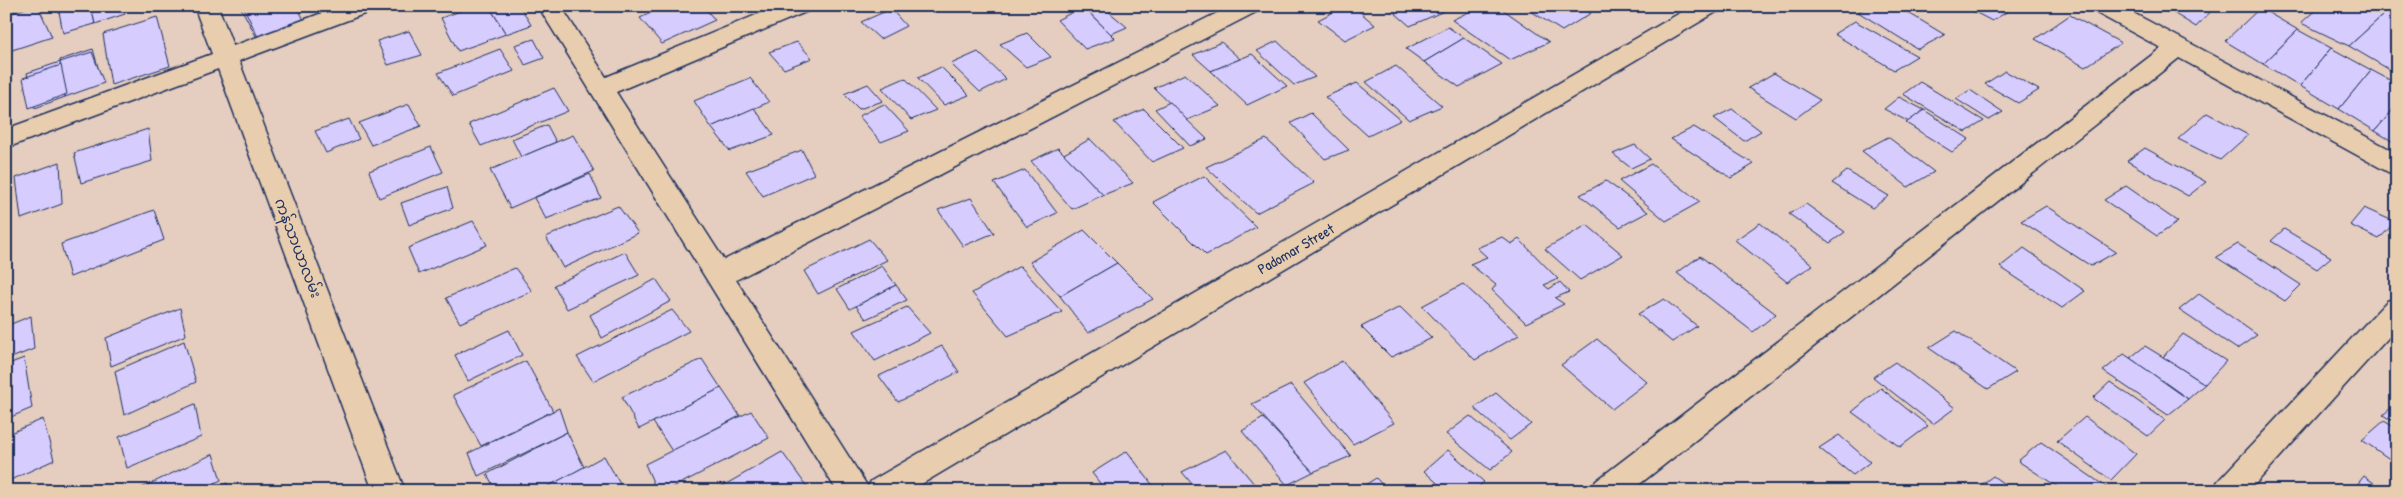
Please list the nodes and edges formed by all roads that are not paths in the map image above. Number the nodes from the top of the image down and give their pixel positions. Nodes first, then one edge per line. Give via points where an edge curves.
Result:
1 (206, 6) edge
2 (364, 6) edge
3 (549, 6) edge
4 (800, 6) edge
5 (1250, 6) edge
6 (1710, 6) edge
7 (2101, 6) edge
8 (2178, 47) junction
9 (225, 58) junction
10 (601, 89) junction
11 (6, 139) edge
12 (2397, 165) edge
13 (718, 276) junction
14 (2397, 309) edge
15 (389, 491) edge
16 (854, 491) edge
17 (882, 491) edge
18 (1607, 491) edge
19 (2228, 491) edge

1 - 9 street, ကန်သာယာလမ်း
2 - 9 street
3 - 10 street
4 - 10 street
5 - 13 street
6 - 17 street, Padomar Street
7 - 8 street
8 - 12 street
8 - 18 street
9 - 11 street
9 - 15 street, ကန်သာယာလမ်း
10 - 13 street
13 - 16 street
14 - 19 street

